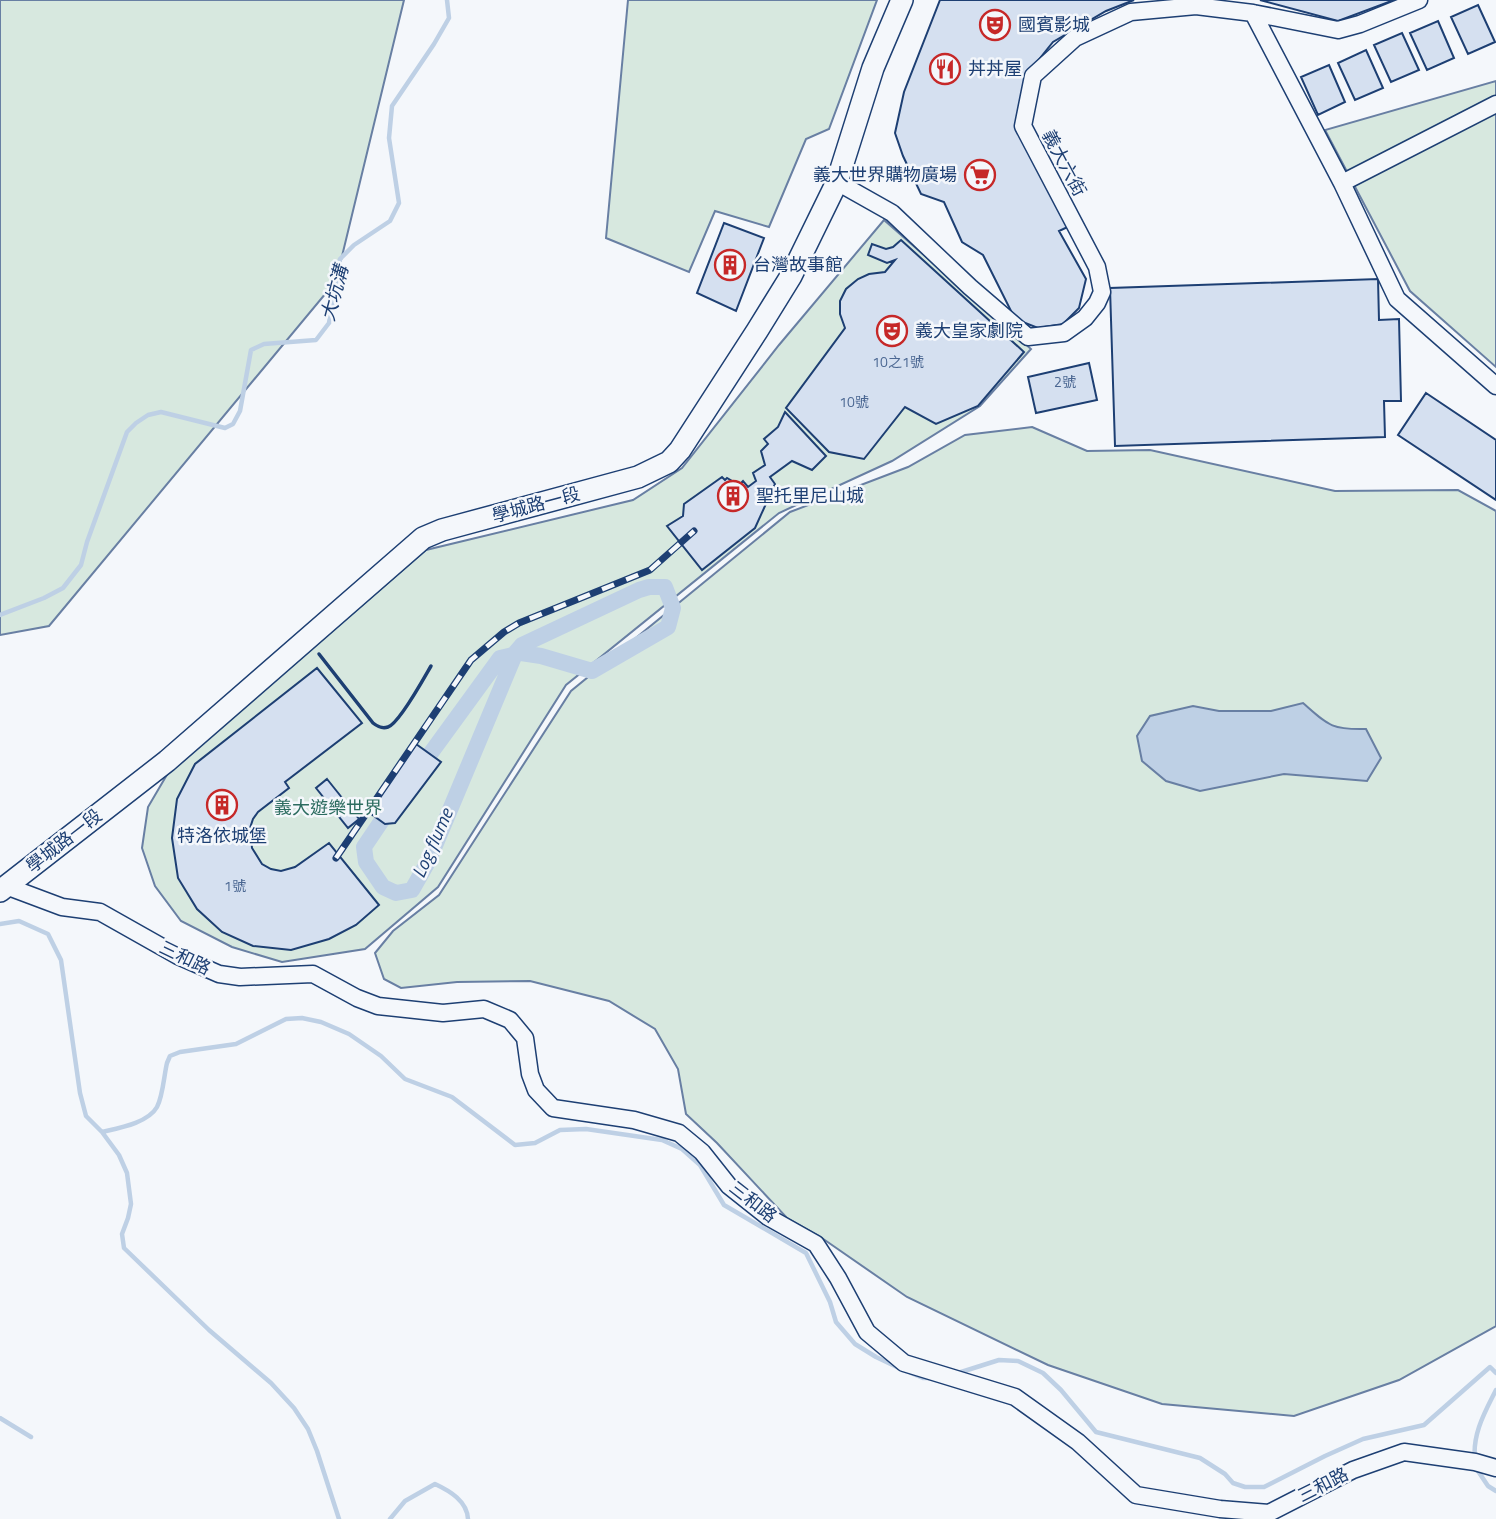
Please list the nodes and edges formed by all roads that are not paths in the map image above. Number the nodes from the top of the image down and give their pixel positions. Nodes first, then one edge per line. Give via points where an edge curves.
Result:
1 (902, 0) edge
2 (1419, 0) edge
3 (1253, 13) junction
4 (1496, 104) edge
5 (836, 181) junction
6 (1342, 183) junction
7 (1496, 386) edge
8 (3, 889) edge
9 (1496, 1468) edge

1 - 5 main road, 學城路一段 via 873,68
2 - 3 street, 義大六街 via 1338,30
3 - 5 street, 義大六街 via 1196,6 1131,12 1075,38 1033,76 1023,126 1097,267 1102,292 1085,318 1064,333 1028,337 892,213
3 - 6 street
4 - 6 street
5 - 8 main road, 學城路一段 via 791,276 669,462 638,477 423,538 167,761
6 - 7 street via 1397,299
8 - 9 street, 三和路 via 62,907 100,912 219,974 313,974 377,1006 443,1013 484,1009 510,1020 525,1038 537,1090 553,1108 634,1120 679,1133 768,1217 816,1244 867,1332 904,1363 1015,1397 1078,1442 1136,1495 1269,1513 1353,1470 1404,1452

